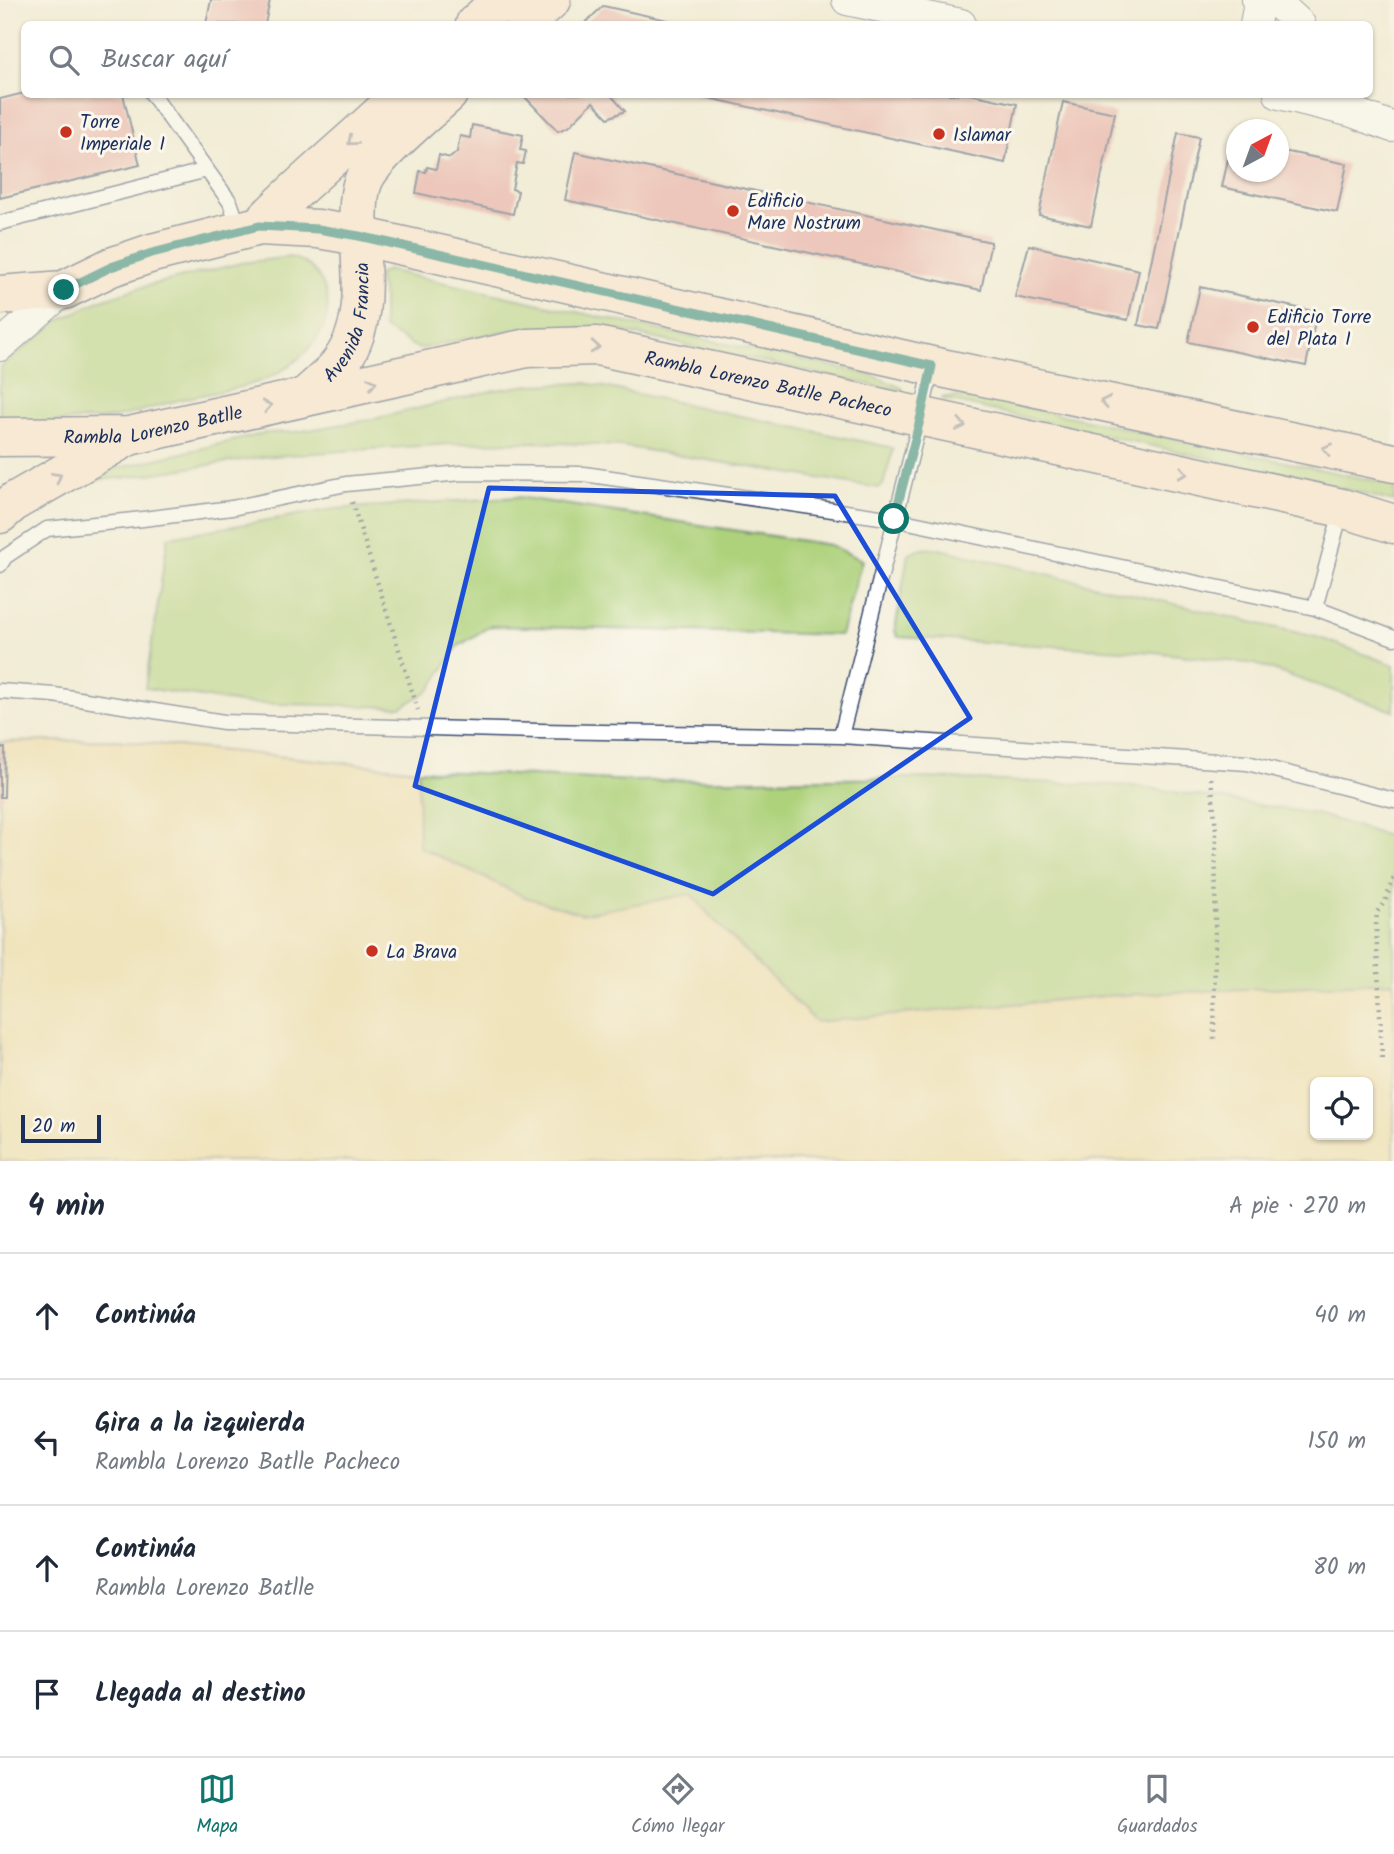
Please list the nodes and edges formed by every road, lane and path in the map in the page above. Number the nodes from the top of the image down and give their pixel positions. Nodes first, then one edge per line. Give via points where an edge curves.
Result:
1 (551, 0) edge
2 (847, 0) edge
3 (1281, 7) edge
4 (500, 16) edge
5 (947, 21) edge
6 (1256, 21) edge
7 (155, 98) edge
8 (398, 98) edge
9 (444, 98) edge
10 (1295, 98) edge
11 (1372, 98) edge
12 (1393, 128) edge
13 (207, 170) junction
14 (0, 223) edge
15 (250, 229) junction
16 (359, 236) junction
17 (64, 290) junction
18 (0, 295) edge
19 (0, 346) edge
20 (932, 366) junction
21 (305, 397) junction
22 (921, 416) junction
23 (129, 436) junction
24 (0, 437) edge
25 (1394, 463) edge
26 (346, 484) junction
27 (1342, 508) junction
28 (0, 514) edge
29 (894, 519) junction
30 (1394, 524) edge
31 (0, 565) edge
32 (1315, 608) junction
33 (1394, 638) edge
34 (0, 691) edge
35 (423, 728) junction
36 (841, 736) junction
37 (1210, 760) junction
38 (1394, 800) edge
39 (1394, 877) edge
40 (1214, 1043) dead end
41 (1382, 1058) dead end

1 - 4 main road
2 - 5 street
3 - 6 street via 1258,8
7 - 13 lane
8 -> 15 main road
9 - 16 main road, Avenida Francia via 370,169 362,183
10 - 12 street
11 - 12 street
13 - 14 lane
13 - 15 lane
15 - 16 main road via 318,229
15 - 17 main road via 152,253
16 - 20 main road
16 - 21 main road, Avenida Francia via 362,303 356,334 337,367
17 - 18 main road
17 - 19 street
20 - 22 lane
25 -> 20 main road
21 -> 22 main road, Rambla Lorenzo Batlle Pacheco via 527,348 597,346
23 -> 21 main road, Rambla Lorenzo Batlle
22 -> 27 main road, Rambla Lorenzo Batlle Pacheco
22 - 29 lane
23 - 24 main road, Rambla Lorenzo Batlle
28 -> 23 main road
26 - 29 lane via 461,473 584,474
26 - 31 lane via 232,508 47,529
26 - 35 path
27 - 30 main road, Rambla Lorenzo Batlle Pacheco
27 - 32 lane
29 - 32 lane
29 - 36 lane
32 - 33 lane
34 - 35 lane via 224,722
35 - 36 lane
36 - 37 lane
37 - 38 lane via 1247,763
37 - 40 path via 1216,830
39 - 41 path via 1377,912 1376,926

